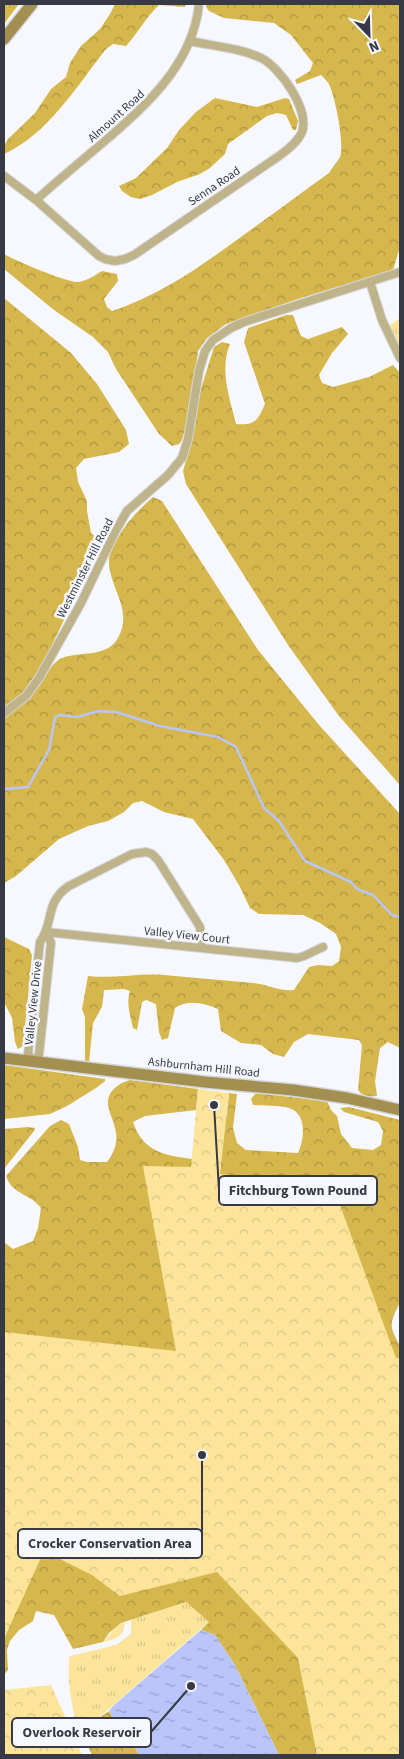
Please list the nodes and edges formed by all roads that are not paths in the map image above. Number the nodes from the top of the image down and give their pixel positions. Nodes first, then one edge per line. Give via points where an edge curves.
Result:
1 (32, 4) edge
2 (199, 4) edge
3 (4, 38) edge
4 (190, 41) junction
5 (4, 176) edge
6 (36, 200) junction
7 (400, 272) edge
8 (370, 282) junction
9 (400, 358) edge
10 (4, 713) edge
11 (46, 932) junction
12 (322, 947) dead end
13 (202, 948) junction
14 (4, 1058) edge
15 (33, 1061) junction
16 (400, 1110) edge

1 - 3 street
2 - 4 street, Almount Road
4 - 6 street, Almount Road via 168,79 145,106
4 - 6 street, Senna Road via 248,53 273,65 302,112 304,128 294,143 140,251 120,261 99,256
5 - 6 street, Senna Road
7 - 8 street, Westminster Hill Road
8 - 9 street via 382,320
8 - 10 street, Westminster Hill Road via 244,322 208,346 200,363 182,458 128,511 33,687 19,703
11 - 13 street, Valley View Court
11 - 13 street, Valley View Drive via 52,905 58,895 143,851 158,860 196,920 202,933
11 - 15 street, Valley View Drive via 40,942 28,1054
12 - 13 street, Valley View Court via 297,958
14 - 15 street, Ashburnham Hill Road
15 - 16 street, Ashburnham Hill Road via 294,1090

